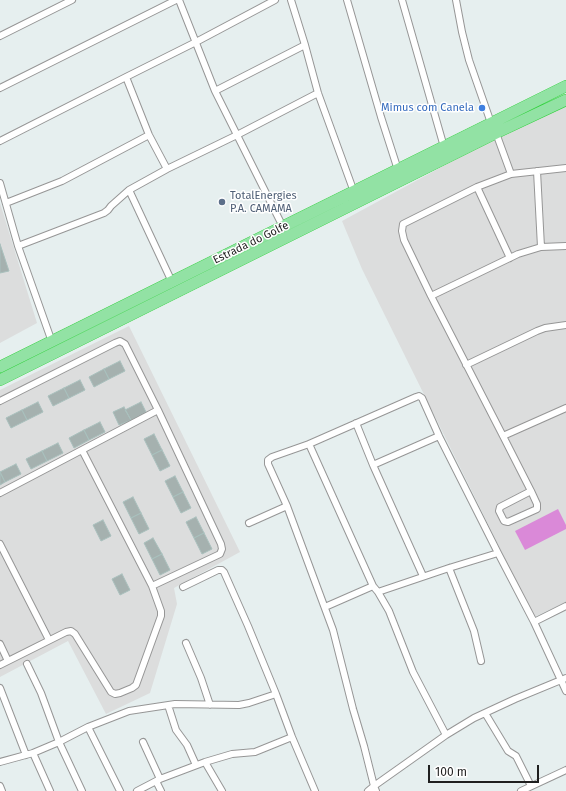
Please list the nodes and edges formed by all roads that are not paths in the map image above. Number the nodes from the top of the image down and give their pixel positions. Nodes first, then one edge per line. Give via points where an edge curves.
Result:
1 (72, 0) edge
2 (178, 0) edge
3 (275, 0) edge
4 (291, 0) edge
5 (347, 0) edge
6 (402, 0) edge
7 (456, 0) edge
8 (0, 36) edge
9 (196, 42) junction
10 (305, 45) junction
11 (126, 77) junction
12 (566, 86) edge
13 (0, 88) edge
14 (215, 90) junction
15 (318, 93) junction
16 (566, 100) edge
17 (490, 123) junction
18 (496, 133) junction
19 (149, 135) junction
20 (237, 135) junction
21 (0, 141) edge
22 (444, 147) junction
23 (566, 168) edge
24 (167, 169) junction
25 (398, 170) junction
26 (537, 171) junction
27 (511, 174) junction
28 (0, 183) edge
29 (477, 187) junction
30 (128, 190) junction
31 (354, 192) junction
32 (6, 203) junction
33 (284, 227) junction
34 (18, 246) junction
35 (566, 246) edge
36 (541, 247) junction
37 (510, 258) junction
38 (172, 282) junction
39 (431, 296) junction
40 (566, 325) edge
41 (52, 342) junction
42 (466, 365) junction
43 (0, 367) edge
44 (0, 380) edge
45 (0, 401) edge
46 (566, 408) edge
47 (158, 410) junction
48 (356, 423) junction
49 (439, 436) junction
50 (503, 436) junction
51 (309, 444) junction
52 (82, 450) junction
53 (373, 465) junction
54 (531, 491) junction
55 (0, 493) edge
56 (287, 506) junction
57 (249, 523) dead end
58 (0, 544) edge
59 (498, 553) junction
60 (449, 568) junction
61 (423, 576) junction
62 (152, 586) junction
63 (373, 586) junction
64 (183, 587) dead end
65 (378, 592) junction
66 (566, 606) edge
67 (325, 607) junction
68 (534, 622) junction
69 (50, 640) junction
70 (186, 643) dead end
71 (0, 644) edge
72 (8, 661) junction
73 (481, 661) dead end
74 (27, 664) dead end
75 (0, 665) edge
76 (563, 679) edge
77 (0, 688) edge
78 (566, 691) edge
79 (276, 694) junction
80 (168, 705) junction
81 (210, 705) junction
82 (485, 713) junction
83 (88, 727) junction
84 (446, 735) junction
85 (292, 737) junction
86 (59, 742) junction
87 (143, 742) dead end
88 (33, 753) junction
89 (26, 755) junction
90 (0, 762) edge
91 (205, 762) junction
92 (196, 765) junction
93 (566, 770) edge
94 (158, 780) junction
95 (0, 786) edge
96 (531, 786) junction
97 (375, 788) edge
98 (2, 791) edge
99 (50, 791) edge
100 (82, 791) edge
101 (120, 791) edge
102 (137, 791) edge
103 (161, 791) edge
104 (222, 791) edge
105 (315, 791) edge
106 (368, 791) edge
107 (521, 791) edge

1 - 8 street
2 - 9 street
2 - 13 street
3 - 9 street
4 - 10 street
5 - 25 street
6 - 22 street
7 - 17 street via 469,60
9 - 11 street
9 - 14 street
10 - 14 street
10 - 15 street
11 - 19 street
11 - 21 street
12 - 17 highway, Estrada do Golfe
14 - 20 street
15 - 20 street
15 - 31 street
16 - 18 highway, Estrada do Golfe
17 - 22 highway, Estrada do Golfe
18 - 27 street
18 - 44 highway, Estrada do Golfe
19 - 24 street
19 - 32 street via 62,181
20 - 24 street
20 - 33 street
22 - 25 highway, Estrada do Golfe
23 - 26 street
24 - 30 street
25 - 31 highway, Estrada do Golfe
26 - 27 street
26 - 36 street
27 - 29 street
28 - 32 street
29 - 37 street
29 - 39 street via 403,224 404,240
30 - 34 street via 108,210
30 - 38 street
31 - 33 highway, Estrada do Golfe
32 - 34 street
33 - 38 highway, Estrada do Golfe
34 - 41 street
35 - 36 street
36 - 37 street
37 - 39 street
38 - 41 highway, Estrada do Golfe
39 - 42 street
40 - 42 street via 541,329
41 - 43 highway, Estrada do Golfe
42 - 50 street
45 - 47 street via 120,341 125,344
46 - 50 street
47 - 52 street
47 - 62 street via 222,549 220,554
48 - 49 street via 419,396
48 - 51 street
48 - 53 street
49 - 53 street
49 - 59 street
50 - 54 street
51 - 56 street via 268,460
51 - 63 street
52 - 55 street
52 - 62 street
53 - 61 street
54 - 54 street via 537,509 508,522 504,521 499,511 500,507
56 - 57 street
56 - 67 street
58 - 69 street
59 - 60 street
59 - 68 street
60 - 61 street
60 - 73 street via 474,631
61 - 65 street
62 - 69 street via 161,616 136,685 132,688 115,694 111,692 75,634 70,631
63 - 65 street
63 - 67 street
64 - 79 street via 218,570 224,572
65 - 84 street via 389,611 413,672
66 - 68 street
67 - 97 street
68 - 76 street
69 - 72 street
70 - 81 street
71 - 72 street
72 - 75 street
74 - 86 street
76 - 78 street
76 - 82 street
77 - 89 street
79 - 81 street via 239,705
79 - 85 street
80 - 81 street
80 - 83 street via 129,711
80 - 92 street via 176,730 187,745
82 - 84 street
82 - 96 street via 508,751 516,756
83 - 86 street
83 - 101 street
84 - 97 street
85 - 91 street via 256,752 232,754
85 - 105 street
86 - 88 street
86 - 100 street
87 - 94 street
88 - 89 street
88 - 99 street
89 - 90 street
91 - 92 street
91 - 104 street
92 - 94 street
93 - 96 street
94 - 102 street
94 - 103 street
95 - 98 street
96 - 107 street
97 - 106 street

